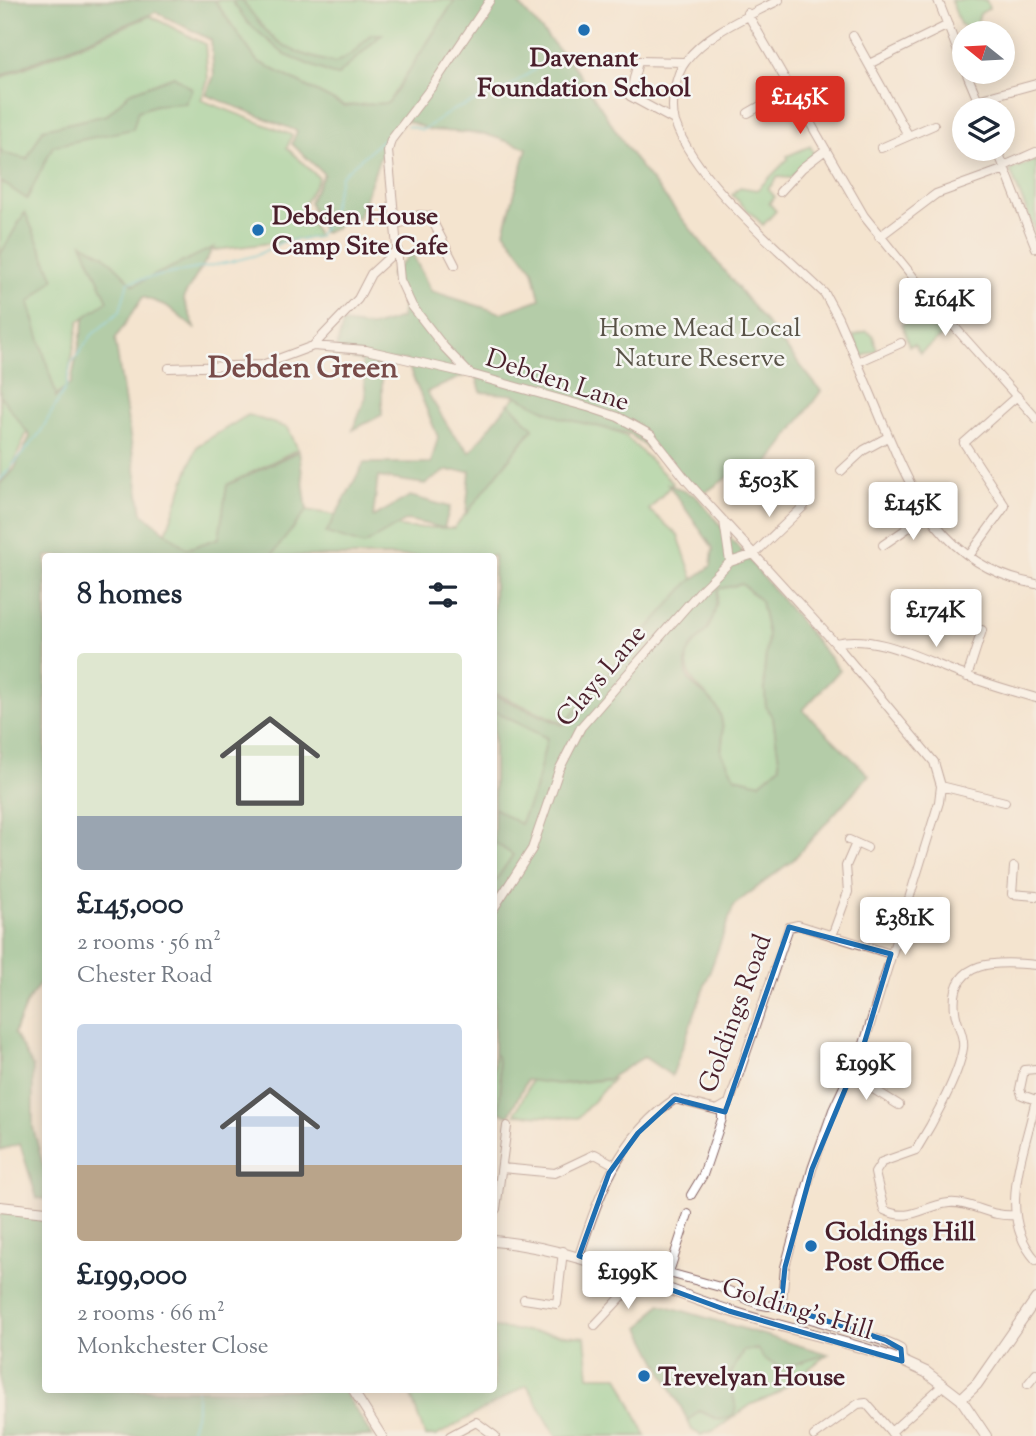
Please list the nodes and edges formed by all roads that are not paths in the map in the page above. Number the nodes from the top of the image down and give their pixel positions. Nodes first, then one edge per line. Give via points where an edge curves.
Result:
1 (490, 0) edge
2 (779, 0) edge
3 (937, 0) edge
4 (749, 14) junction
5 (947, 25) junction
6 (853, 36) dead end
7 (952, 37) edge
8 (684, 62) junction
9 (869, 64) junction
10 (1036, 84) edge
11 (790, 89) junction
12 (985, 98) edge
13 (748, 113) dead end
14 (674, 120) junction
15 (934, 125) dead end
16 (908, 135) junction
17 (881, 148) dead end
18 (824, 151) junction
19 (1036, 152) edge
20 (1001, 161) edge
21 (1004, 168) junction
22 (780, 192) dead end
23 (396, 224) junction
24 (879, 237) junction
25 (1036, 248) edge
26 (397, 250) junction
27 (455, 265) dead end
28 (977, 286) dead end
29 (943, 314) junction
30 (901, 343) dead end
31 (313, 346) junction
32 (858, 362) junction
33 (169, 368) dead end
34 (470, 374) junction
35 (1017, 396) junction
36 (1036, 418) edge
37 (888, 437) junction
38 (841, 471) dead end
39 (804, 506) dead end
40 (927, 515) junction
41 (724, 521) junction
42 (883, 545) dead end
43 (754, 554) junction
44 (969, 556) junction
45 (730, 562) junction
46 (1036, 584) edge
47 (982, 630) dead end
48 (835, 643) junction
49 (967, 677) junction
50 (1036, 698) edge
51 (942, 786) junction
52 (1005, 802) dead end
53 (867, 848) dead end
54 (1014, 867) dead end
55 (1036, 896) edge
56 (497, 903) edge
57 (832, 936) junction
58 (891, 954) junction
59 (1036, 965) edge
60 (1036, 1069) edge
61 (849, 1074) junction
62 (1036, 1099) edge
63 (899, 1105) dead end
64 (722, 1110) junction
65 (1034, 1122) edge
66 (506, 1126) dead end
67 (613, 1164) junction
68 (502, 1168) junction
69 (691, 1195) dead end
70 (497, 1202) edge
71 (0, 1207) edge
72 (42, 1212) edge
73 (688, 1214) dead end
74 (1014, 1215) junction
75 (497, 1241) edge
76 (563, 1251) junction
77 (579, 1256) junction
78 (1036, 1260) edge
79 (608, 1266) junction
80 (668, 1275) junction
81 (640, 1277) junction
82 (524, 1299) dead end
83 (1036, 1299) edge
84 (782, 1303) junction
85 (595, 1325) dead end
86 (902, 1361) junction
87 (1036, 1374) edge
88 (1027, 1384) dead end
89 (942, 1386) junction
90 (354, 1393) edge
91 (961, 1399) junction
92 (893, 1434) edge
93 (382, 1436) edge
94 (450, 1436) edge
95 (495, 1436) edge
96 (814, 1436) edge
97 (986, 1436) edge

1 - 23 street, Debden Lane via 391,140 388,151
2 - 4 street
3 - 5 street
4 - 8 street via 711,36
4 - 11 street
5 - 7 street
5 - 9 street
6 - 9 street
8 - 14 street via 675,89
8 - 14 street via 638,61 630,96
9 - 16 street
10 - 12 street
11 - 13 street
11 - 18 street
14 - 32 street via 703,171 825,294
15 - 16 street
16 - 17 street
18 - 22 street
18 - 24 street
19 - 21 street
20 - 21 street
21 - 24 street via 936,194
21 - 25 street
23 - 26 street, Debden Lane
23 - 27 street via 430,216
24 - 29 street
26 - 31 street via 371,274 358,299
26 - 34 street, Debden Lane via 400,280 412,306
28 - 29 street
29 - 35 street
30 - 32 street
31 - 33 street via 262,365
31 - 34 street via 366,350
32 - 37 street
34 - 41 street, Debden Lane via 591,408 639,428 662,445
35 - 36 street
35 - 44 street via 964,443 1005,506
37 - 38 street via 864,450
37 - 40 street
39 - 43 street
40 - 42 street
40 - 44 street
41 - 43 street, Debden Lane
41 - 45 street
43 - 45 street, Clays Lane
43 - 48 street, Debden Lane
44 - 46 street via 1013,580
45 - 56 street, Clays Lane via 581,727 559,769 532,849
47 - 49 street
48 - 49 street via 856,640 885,645
48 - 51 street, Debden Lane via 934,762
49 - 50 street
51 - 52 street
51 - 58 street
53 - 57 street via 853,842 846,866 848,892
54 - 55 street via 1012,894
57 - 58 street, Goldings Road
57 - 64 street, Goldings Road via 798,925 786,930 731,1097
58 - 61 street via 864,1044
59 - 74 street via 980,964 963,977 954,1003 963,1038 961,1055 938,1110 916,1150 882,1162 876,1173 884,1210 900,1217 950,1203 999,1217
60 - 62 street via 1024,1070 1020,1089 1022,1095
61 - 63 street
61 - 84 street via 828,1122 793,1235
62 - 65 street
64 - 67 street, Goldings Road via 675,1099
64 - 69 street via 703,1175
65 - 74 street via 1014,1195
66 - 68 street
67 - 68 street via 595,1154 555,1173
67 - 77 street, Goldings Road
68 - 70 street
71 - 72 main road
73 - 80 street
74 - 78 street via 1022,1244
75 - 76 main road, Golding's Hill
76 - 77 main road, Golding's Hill
76 - 82 street via 557,1304
77 - 79 main road, Golding's Hill
79 - 80 street via 618,1259
79 - 81 main road, Golding's Hill
80 - 84 street via 720,1287 758,1304
81 - 85 street
81 - 86 main road, Golding's Hill via 729,1311
83 - 91 main road via 977,1384
84 - 86 street via 799,1313 884,1340 901,1349
86 - 89 main road, Golding's Hill
87 - 88 street
89 - 91 main road, Golding's Hill
89 - 92 street
90 - 93 street
91 - 97 main road
92 - 96 street via 866,1403
94 - 95 street via 476,1422

